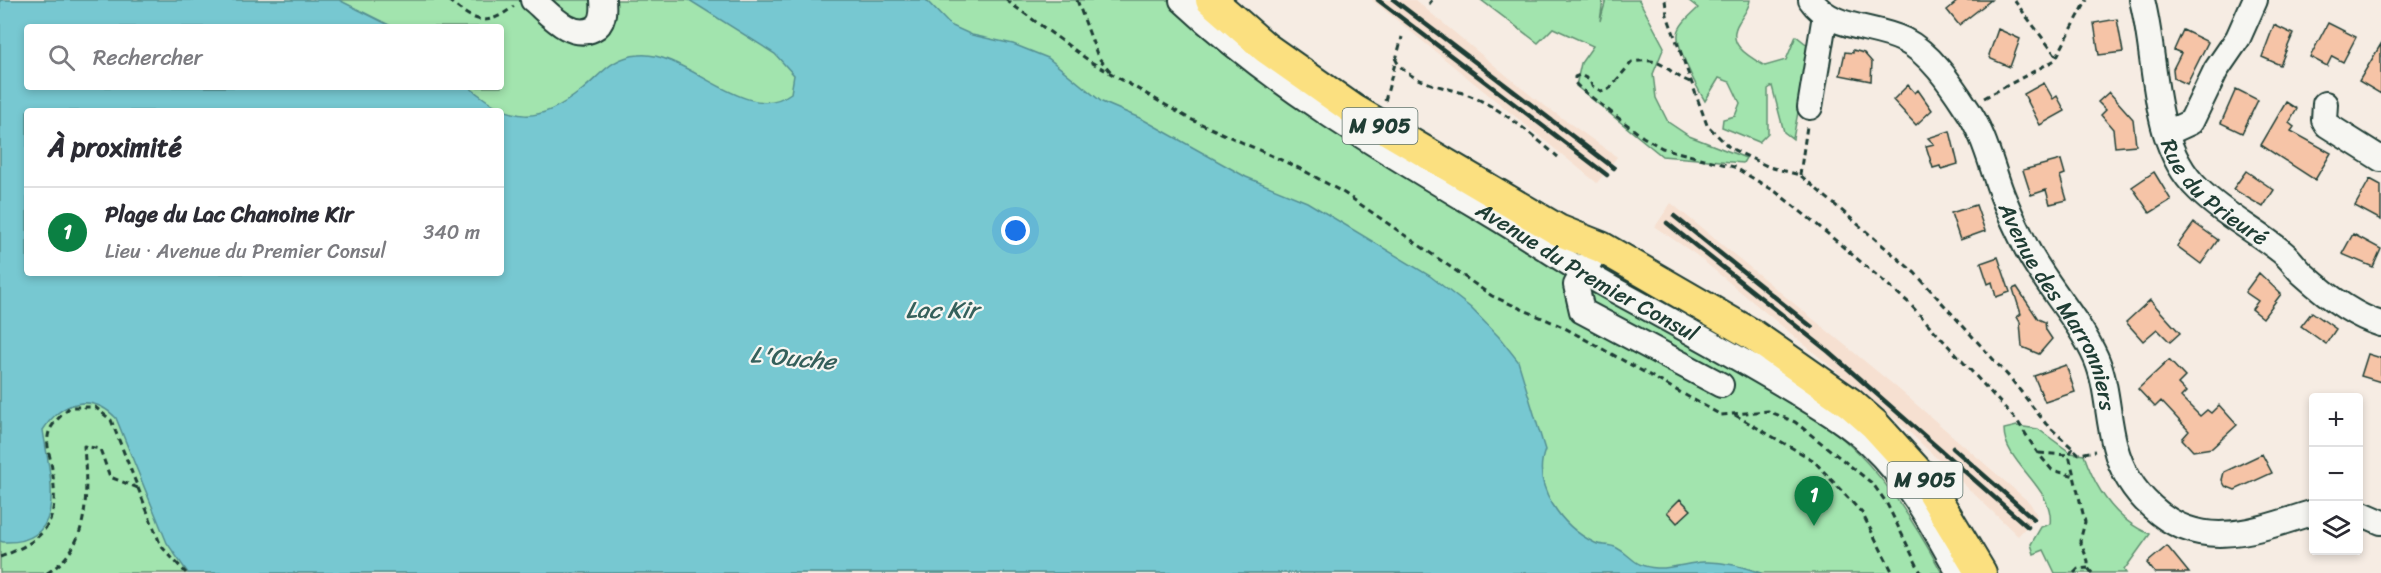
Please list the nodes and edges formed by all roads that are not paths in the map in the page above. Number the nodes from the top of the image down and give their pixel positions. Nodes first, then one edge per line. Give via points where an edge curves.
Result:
1 (532, 0) edge
2 (603, 0) edge
3 (1182, 0) edge
4 (1211, 0) edge
5 (2142, 0) edge
6 (2255, 0) edge
7 (1818, 8) edge
8 (2325, 104) dead end
9 (1810, 107) road end
10 (2168, 133) junction
11 (2381, 159) edge
12 (1595, 261) junction
13 (2379, 318) edge
14 (1721, 385) dead end
15 (2309, 513) edge
16 (2363, 514) edge
17 (2381, 522) edge
18 (1959, 573) edge
19 (1981, 573) edge

1 - 2 street via 566,28 583,33 598,26
3 - 12 street, Avenue du Premier Consul / M 905 via 1221,37 1380,150
4 - 12 main road, Avenue du Premier Consul / M 905 via 1266,48 1381,127 1563,233
5 - 10 street, Rue du Prieuré
6 - 10 street via 2191,122
7 - 9 street
7 - 15 street, Avenue des Marronniers via 1906,41 1934,65 1967,107 2028,250 2096,359 2115,447 2141,497 2176,526 2218,534 2239,533
8 - 11 street via 2327,125
10 - 13 street, Rue du Prieuré via 2179,166 2197,189 2355,312
12 - 14 street via 1576,285 1582,311
12 - 18 street, Avenue du Premier Consul / M 905 via 1841,420 1870,444 1912,490
12 - 19 main road, Avenue du Premier Consul / M 905 via 1753,335 1850,403 1925,480
16 - 17 street

